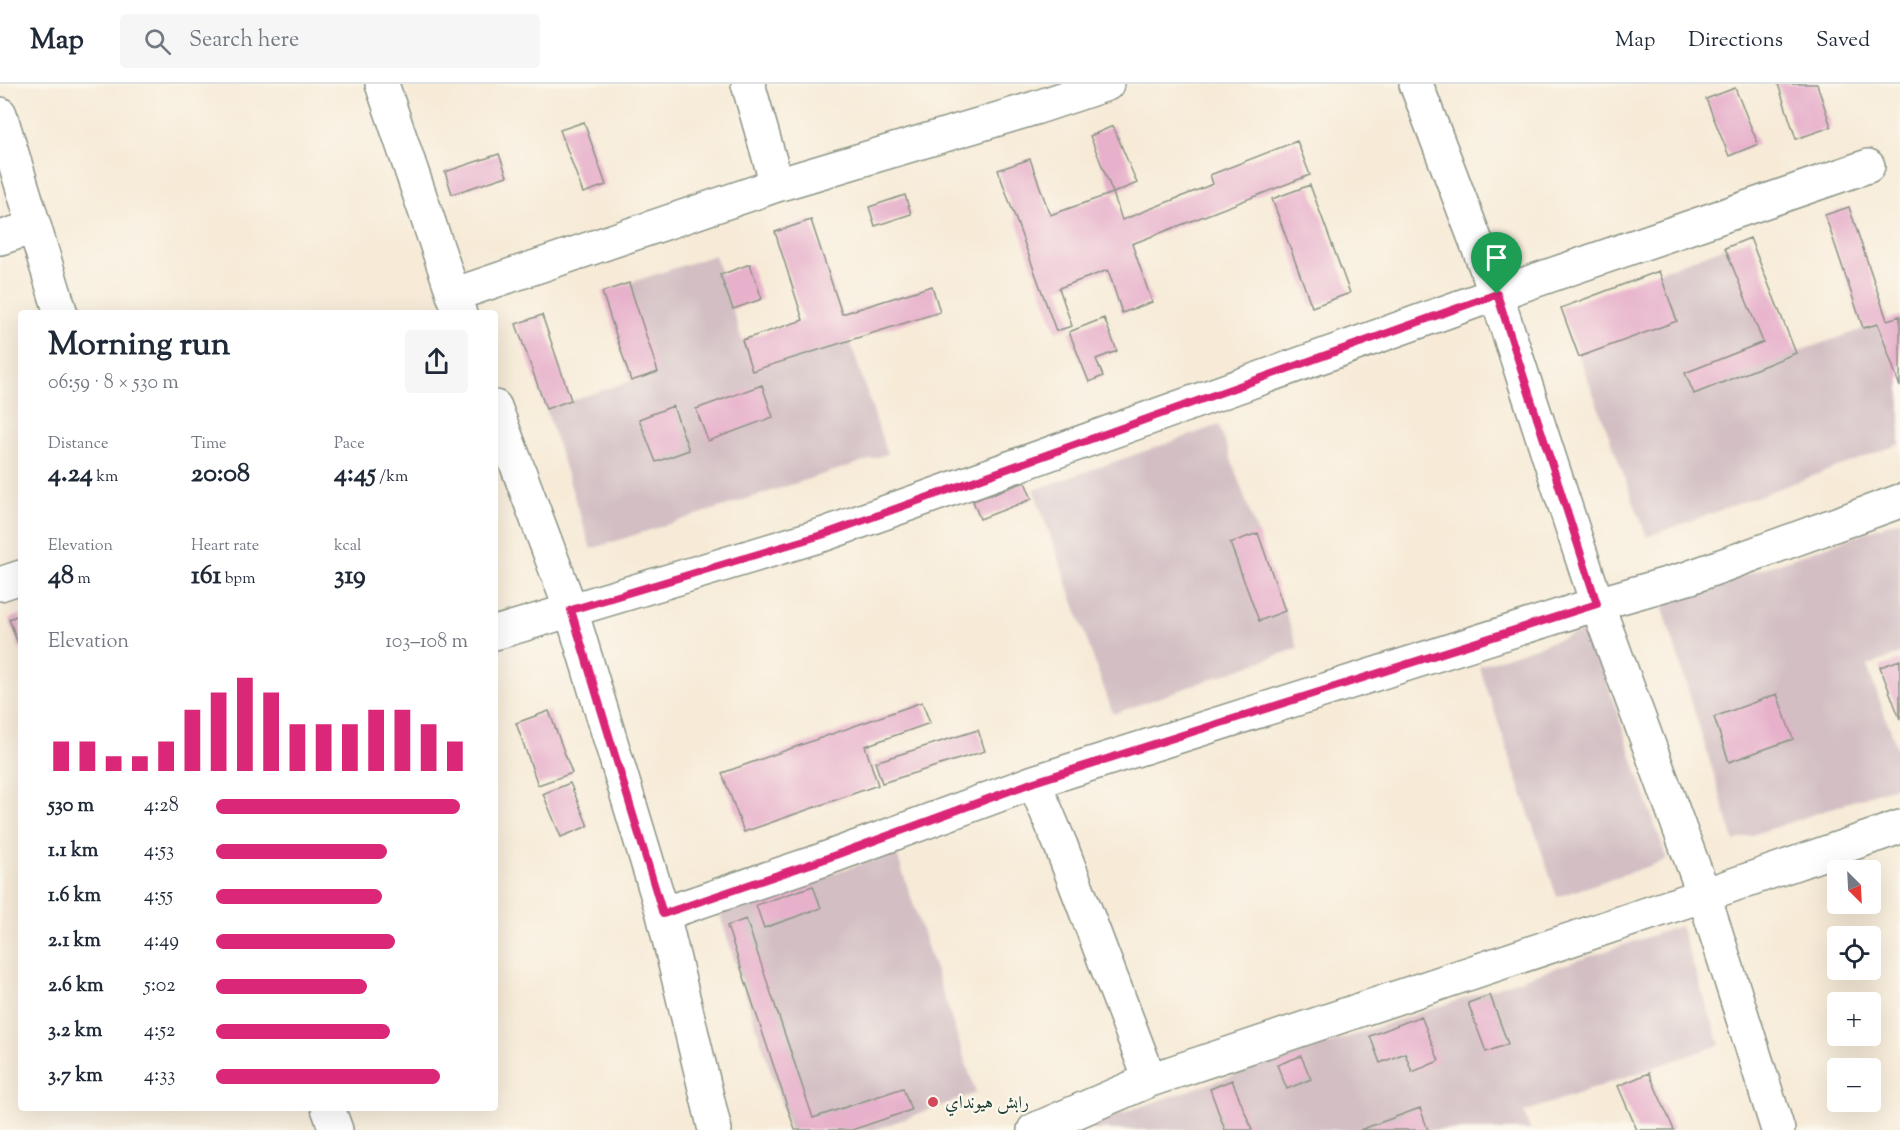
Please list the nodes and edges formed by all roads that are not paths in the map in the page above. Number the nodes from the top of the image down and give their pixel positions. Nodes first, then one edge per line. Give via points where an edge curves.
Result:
1 (382, 84) edge
2 (748, 84) edge
3 (1107, 84) edge
4 (1416, 84) edge
5 (1031, 96) edge
6 (0, 114) edge
7 (1868, 166) dead end
8 (777, 185) junction
9 (33, 227) junction
10 (0, 238) edge
11 (1497, 294) junction
12 (457, 304) edge
13 (60, 310) edge
14 (498, 415) edge
15 (1900, 501) edge
16 (18, 578) edge
17 (0, 584) edge
18 (1597, 604) junction
19 (571, 610) junction
20 (498, 632) edge
21 (1034, 782) junction
22 (1900, 827) edge
23 (1704, 895) junction
24 (663, 914) junction
25 (1150, 1080) junction
26 (329, 1111) edge
27 (336, 1130) edge
28 (715, 1130) edge
29 (1034, 1130) edge
30 (1778, 1130) edge

1 - 12 street
2 - 8 street
3 - 5 street
4 - 11 street
5 - 8 street
6 - 9 street
7 - 11 street
8 - 12 street
9 - 10 street
9 - 13 street
11 - 18 street
11 - 19 street via 825,534
14 - 19 street
15 - 18 street via 1688,578
16 - 17 street
18 - 21 street
18 - 23 street
19 - 20 street
19 - 24 street
21 - 24 street
21 - 25 street
22 - 23 street
23 - 25 street
23 - 30 street
24 - 28 street
25 - 29 street
26 - 27 street

